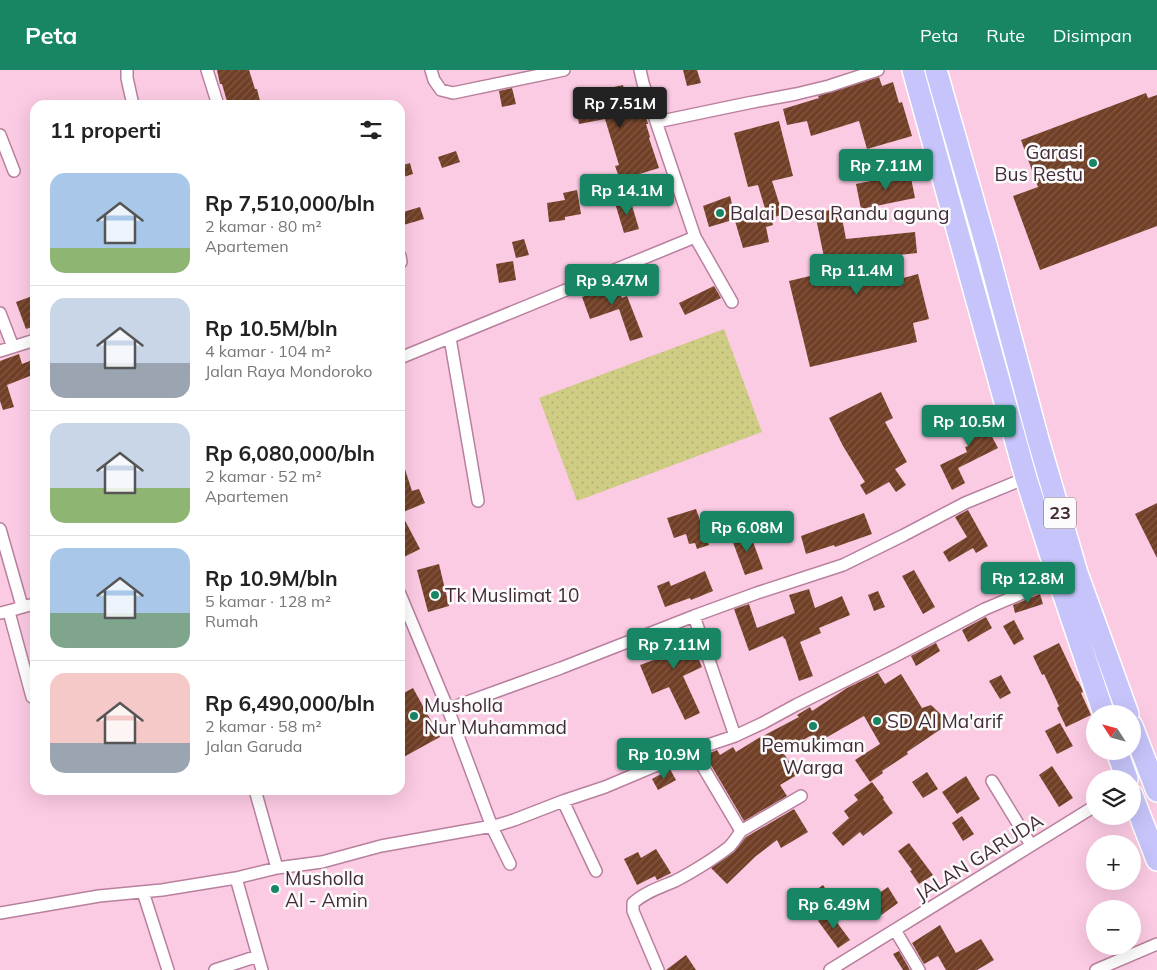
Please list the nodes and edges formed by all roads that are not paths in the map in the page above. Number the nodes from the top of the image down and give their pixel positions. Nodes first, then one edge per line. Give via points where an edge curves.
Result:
1 (127, 70) edge
2 (207, 70) edge
3 (431, 70) edge
4 (564, 70) edge
5 (640, 70) edge
6 (878, 70) edge
7 (913, 70) edge
8 (936, 70) edge
9 (132, 100) edge
10 (216, 100) edge
11 (657, 122) junction
12 (0, 135) edge
13 (14, 171) dead end
14 (695, 237) junction
15 (732, 302) dead end
16 (0, 313) edge
17 (450, 338) junction
18 (30, 342) edge
19 (13, 347) junction
20 (0, 352) edge
21 (405, 356) edge
22 (1026, 478) junction
23 (478, 501) dead end
24 (0, 529) edge
25 (1058, 578) junction
26 (30, 605) edge
27 (405, 605) edge
28 (22, 606) junction
29 (4, 612) edge
30 (694, 616) junction
31 (30, 691) edge
32 (1101, 705) edge
33 (1125, 705) edge
34 (452, 707) junction
35 (736, 736) junction
36 (1141, 749) edge
37 (693, 750) junction
38 (992, 781) dead end
39 (1157, 791) edge
40 (256, 795) edge
41 (801, 796) dead end
42 (563, 801) junction
43 (1086, 812) edge
44 (1141, 818) edge
45 (495, 826) junction
46 (741, 831) junction
47 (1031, 846) junction
48 (1157, 860) edge
49 (510, 864) dead end
50 (276, 868) junction
51 (596, 871) dead end
52 (236, 878) junction
53 (143, 892) junction
54 (0, 913) edge
55 (895, 930) junction
56 (1157, 944) edge
57 (258, 956) junction
58 (168, 970) edge
59 (215, 970) edge
60 (262, 970) edge
61 (658, 970) edge
62 (830, 970) edge
63 (919, 970) edge
64 (1096, 970) edge

1 - 9 street
2 - 10 street
3 - 4 street via 441,90 452,92
5 - 11 street
6 - 11 street via 796,94
7 - 22 highway, 23
8 - 33 highway, 23 via 1075,564
11 - 14 street
12 - 13 street
14 - 15 street
14 - 17 street
16 - 19 street
17 - 21 street
17 - 23 street
18 - 19 street
19 - 20 street
22 - 25 highway, 23
22 - 30 street via 965,503 843,565
24 - 28 street
25 - 32 highway, 23
25 - 35 street via 985,609
26 - 28 street
27 - 34 street
28 - 29 street
29 - 31 street
30 - 34 street
30 - 35 street
34 - 45 street
35 - 37 street
36 - 39 highway
37 - 42 street
37 - 46 street
38 - 47 street
40 - 50 street
41 - 46 street
42 - 45 street
42 - 51 street
43 - 47 street, JALAN GARUDA
44 - 48 highway
45 - 49 street
45 - 50 street via 382,846 322,862
46 - 61 street via 728,847 702,865 640,896 634,903 634,911
47 - 55 street, JALAN GARUDA
50 - 52 street
52 - 53 street
52 - 57 street
53 - 54 street
53 - 58 street
55 - 62 street, JALAN GARUDA
55 - 63 street
56 - 64 street
57 - 59 street
57 - 60 street

